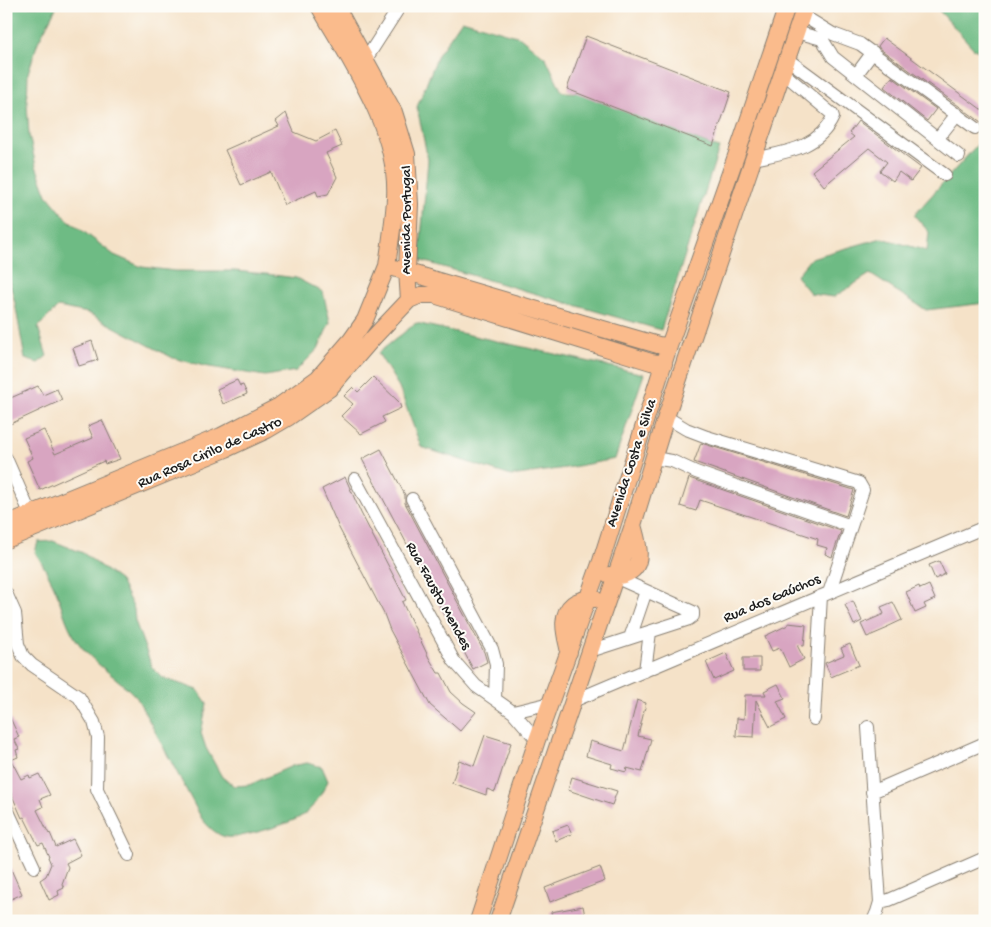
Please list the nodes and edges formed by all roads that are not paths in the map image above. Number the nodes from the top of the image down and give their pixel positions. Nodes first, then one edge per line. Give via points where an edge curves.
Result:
1 (319, 6) edge
2 (336, 6) edge
3 (400, 6) edge
4 (787, 6) edge
5 (803, 11) edge
6 (796, 32) junction
7 (873, 52) junction
8 (366, 59) junction
9 (784, 66) junction
10 (856, 75) junction
11 (957, 114) junction
12 (975, 128) dead end
13 (938, 138) junction
14 (959, 156) dead end
15 (754, 159) junction
16 (946, 175) dead end
17 (387, 266) junction
18 (407, 271) junction
19 (410, 300) junction
20 (669, 346) junction
21 (664, 364) junction
22 (323, 383) junction
23 (666, 417) junction
24 (6, 458) edge
25 (653, 458) junction
26 (354, 479) dead end
27 (412, 499) dead end
28 (33, 521) junction
29 (6, 524) edge
30 (633, 525) junction
31 (851, 526) junction
32 (985, 528) edge
33 (6, 540) edge
34 (601, 561) junction
35 (637, 564) junction
36 (615, 576) junction
37 (644, 590) junction
38 (6, 593) edge
39 (825, 594) junction
40 (588, 598) junction
41 (604, 610) junction
42 (650, 632) junction
43 (630, 638) junction
44 (590, 651) junction
45 (646, 671) junction
46 (495, 699) junction
47 (573, 702) junction
48 (551, 703) junction
49 (513, 712) junction
50 (814, 719) dead end
51 (868, 727) dead end
52 (537, 740) junction
53 (985, 743) edge
54 (872, 792) junction
55 (6, 807) edge
56 (9, 821) edge
57 (129, 855) dead end
58 (985, 858) edge
59 (34, 867) dead end
60 (880, 902) junction
61 (478, 921) edge
62 (498, 921) edge
63 (873, 921) edge

1 - 17 main road, Avenida Portugal via 371,97 394,168 395,197
2 - 8 main road, Avenida Portugal
3 - 8 street
4 - 20 main road, Avenida Costa e Silva
5 - 6 main road, Avenida Costa e Silva
5 - 7 street via 833,34
6 - 9 main road, Avenida Costa e Silva
6 - 10 street via 822,38 833,57
7 - 10 street
7 - 11 street
8 - 18 main road, Avenida Portugal via 394,112 407,154 410,204
9 - 15 main road, Avenida Costa e Silva
9 - 15 street via 833,117 811,143 793,151
9 - 16 street
10 - 13 street
11 - 12 street
11 - 13 street
13 - 14 street
15 - 23 main road, Avenida Costa e Silva
17 - 18 main road
17 - 22 main road, Avenida Portugal via 365,320
18 - 19 main road, Avenida Portugal
18 - 20 main road
19 - 21 main road via 434,295
19 - 22 main road
20 - 21 main road, Avenida Costa e Silva
21 - 34 main road, Avenida Costa e Silva
22 - 28 main road via 279,406 224,443
23 - 25 main road, Avenida Costa e Silva
23 - 31 street via 707,437 859,483 863,490
24 - 28 street
25 - 30 main road, Avenida Costa e Silva
25 - 31 street
26 - 46 street, Rua Fausto Mendes via 454,661 476,686
27 - 46 street via 492,648 496,664
28 - 29 main road
28 - 33 main road
30 - 35 main road via 639,548
30 - 36 main road, Avenida Costa e Silva
31 - 39 street
32 - 39 street, Rua dos Gaúchos
34 - 36 main road via 604,571
34 - 40 main road, Avenida Costa e Silva
35 - 36 main road via 625,575
35 - 37 street
36 - 37 street
36 - 41 main road, Avenida Costa e Silva
37 - 42 street via 693,612 689,619
37 - 43 street
38 - 57 street via 15,613 18,644 23,656 32,666 79,697 94,722 98,737 97,789
39 - 45 street, Rua dos Gaúchos
39 - 50 street
40 - 41 main road via 598,600
40 - 48 main road via 574,603 565,614 569,653
41 - 44 main road, Avenida Costa e Silva
42 - 43 street
42 - 45 street
43 - 44 street
44 - 47 main road, Avenida Costa e Silva
45 - 47 street, Rua dos Gaúchos
46 - 49 street, Rua Fausto Mendes
47 - 62 main road, Avenida Costa e Silva
48 - 49 street
48 - 52 main road
49 - 52 street, Rua Fausto Mendes
51 - 54 street
52 - 61 main road
53 - 54 street
54 - 60 street
55 - 56 street
56 - 59 street
58 - 60 street
60 - 63 street

